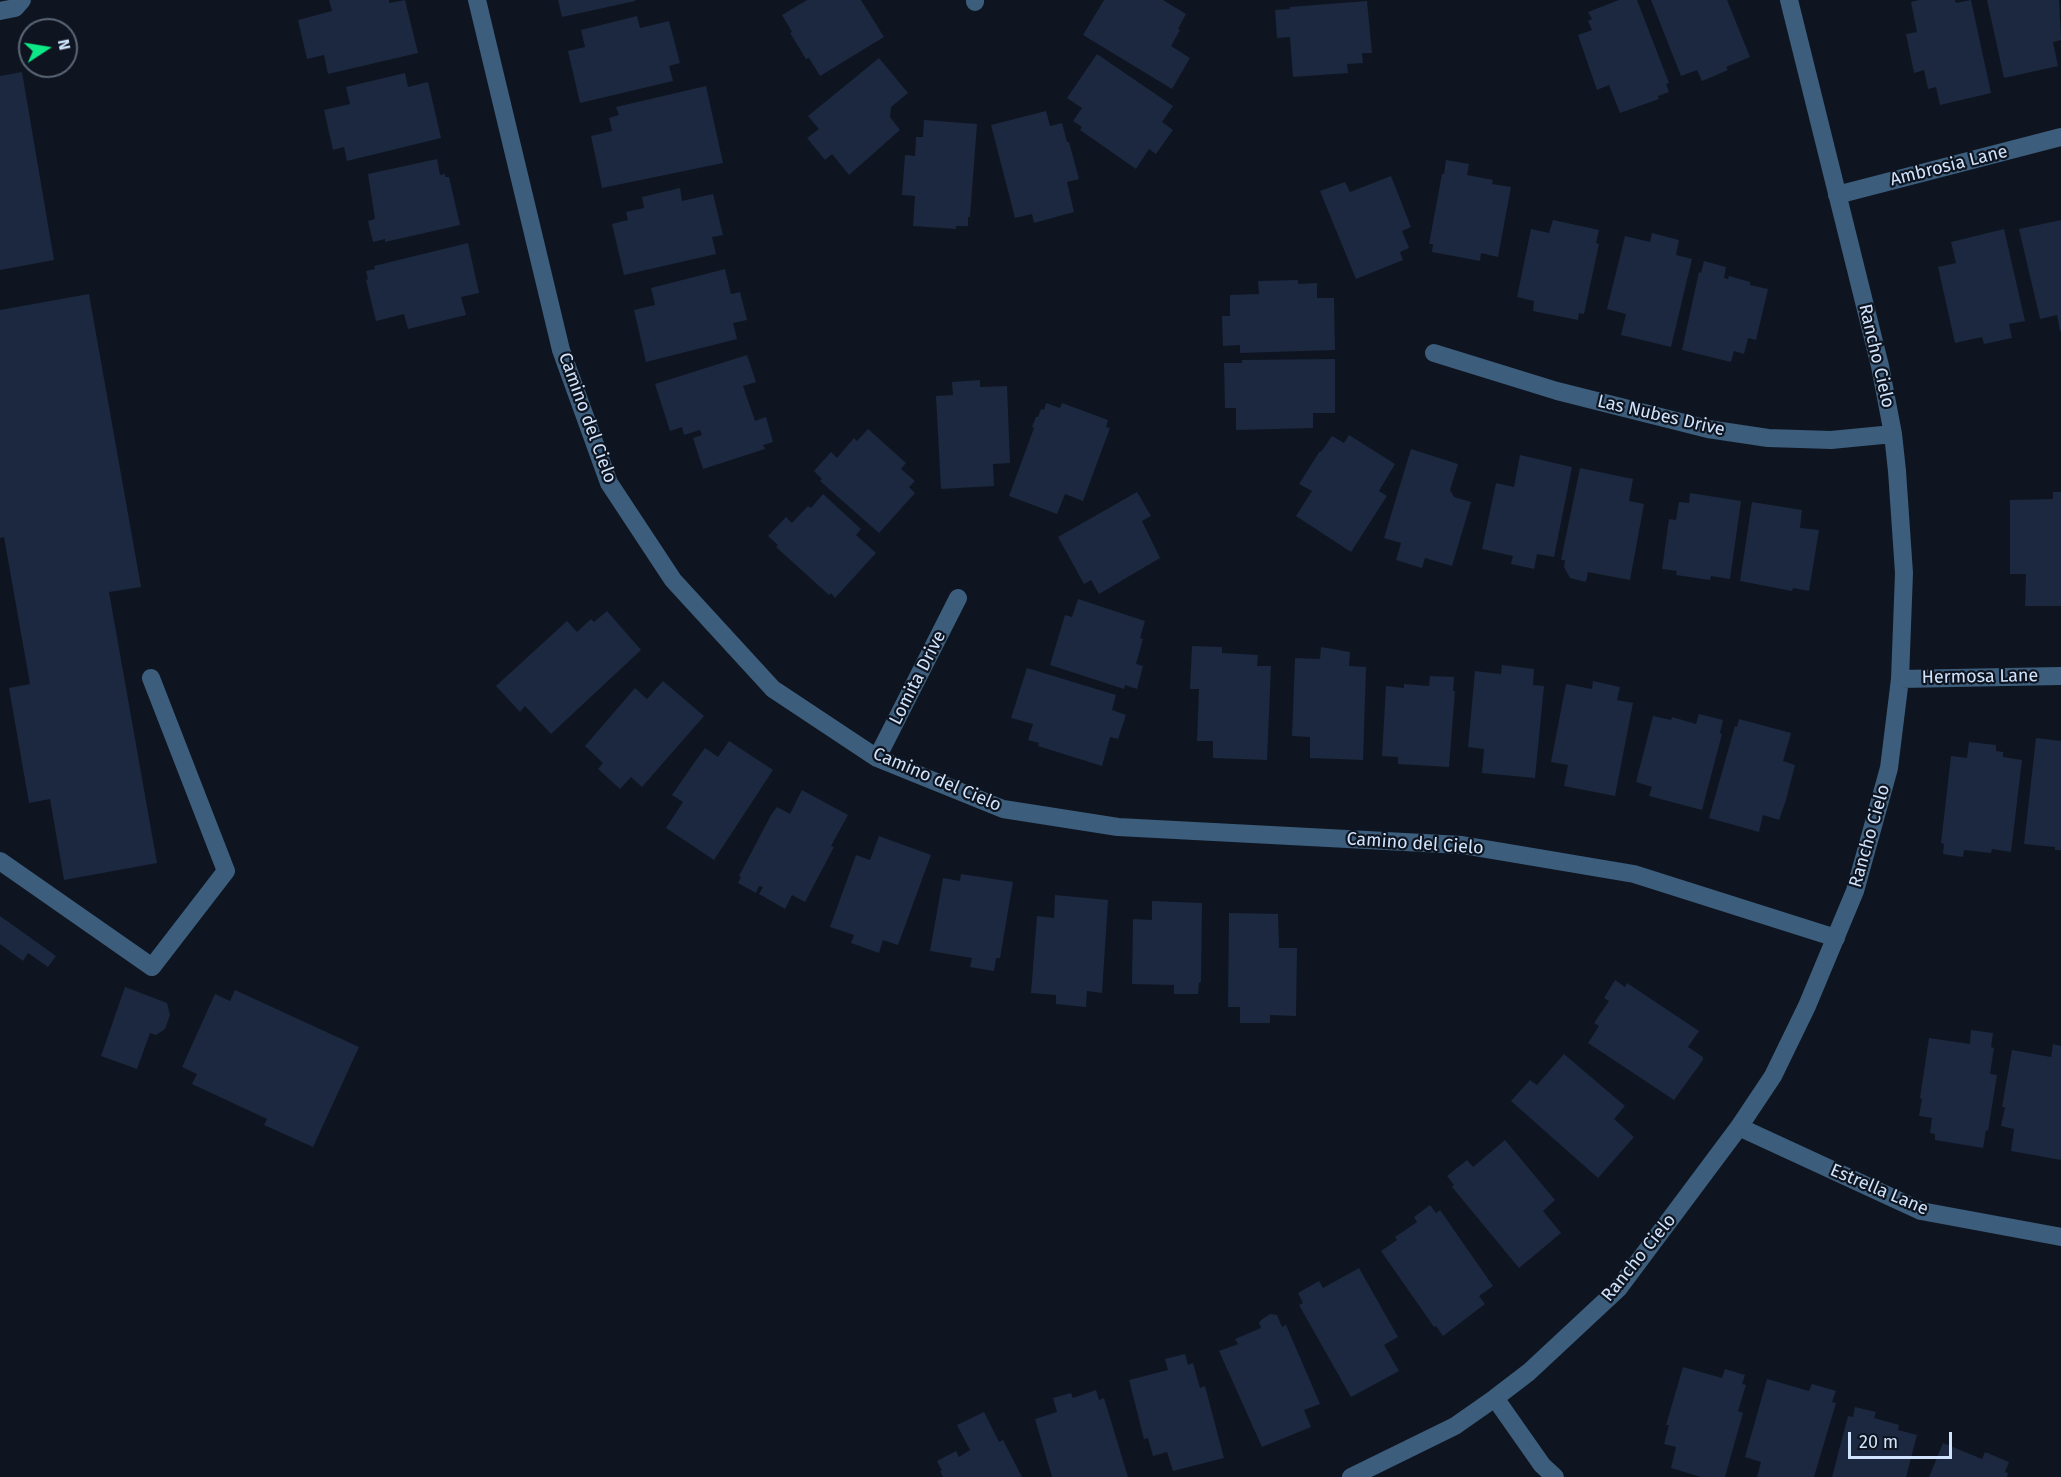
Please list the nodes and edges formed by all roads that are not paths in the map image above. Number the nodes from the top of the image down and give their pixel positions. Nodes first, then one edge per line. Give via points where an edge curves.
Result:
1 (22, 0) edge
2 (477, 0) edge
3 (1789, 0) edge
4 (0, 11) edge
5 (2061, 138) edge
6 (1837, 195) junction
7 (1434, 353) dead end
8 (1893, 434) junction
9 (958, 598) dead end
10 (2061, 675) edge
11 (152, 678) dead end
12 (1900, 679) junction
13 (877, 758) junction
14 (0, 861) edge
15 (1836, 939) junction
16 (1739, 1127) junction
17 (2061, 1237) edge
18 (1495, 1398) junction
19 (1351, 1477) edge
20 (1555, 1477) edge

1 - 4 street via 15,8
2 - 13 street, Camino del Cielo via 561,350 609,483 673,580 773,689
3 - 6 street, Rancho Cielo
5 - 6 street, Ambrosia Lane
6 - 8 street, Rancho Cielo
7 - 8 street, Las Nubes Drive via 1557,391 1708,429 1768,438 1831,440
8 - 12 street, Rancho Cielo via 1904,573
9 - 13 street, Lomita Drive
10 - 12 street, Hermosa Lane
11 - 14 street via 226,871 152,967
12 - 15 street, Rancho Cielo via 1889,768 1855,891
13 - 15 street, Camino del Cielo via 1003,809 1118,827 1462,845 1634,874
15 - 16 street, Rancho Cielo via 1773,1076
16 - 17 street, Estrella Lane via 1921,1211
16 - 18 street, Rancho Cielo via 1618,1289 1529,1372
18 - 19 street, Rancho Cielo via 1455,1426
18 - 20 street via 1542,1465

